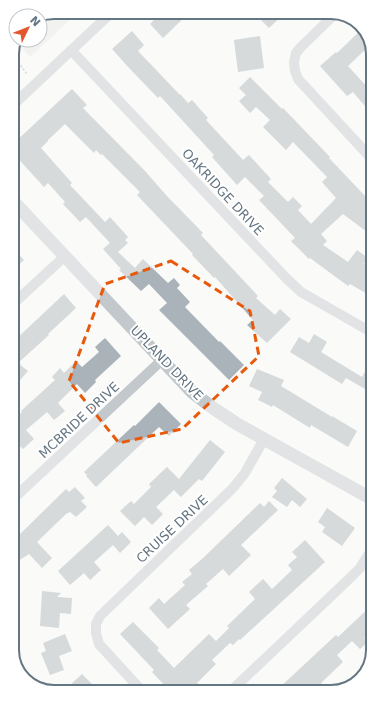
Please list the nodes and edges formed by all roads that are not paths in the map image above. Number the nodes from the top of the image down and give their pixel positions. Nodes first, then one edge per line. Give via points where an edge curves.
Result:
1 (104, 19) edge
2 (330, 19) edge
3 (71, 50) junction
4 (19, 99) edge
5 (366, 154) edge
6 (19, 207) edge
7 (65, 256) junction
8 (19, 298) edge
9 (366, 329) edge
10 (162, 360) junction
11 (264, 439) junction
12 (19, 493) edge
13 (366, 496) edge
14 (366, 558) edge
15 (136, 685) edge
16 (237, 685) edge

1 - 3 street
2 - 5 street via 296,54 295,72 304,86
3 - 4 street
3 - 9 street, OAKRIDGE DRIVE via 287,280 301,292
6 - 7 street, UPLAND DRIVE
7 - 8 street
7 - 10 street, UPLAND DRIVE
10 - 11 street, UPLAND DRIVE via 192,392
10 - 12 street, MCBRIDE DRIVE
11 - 13 street, UPLAND DRIVE
11 - 15 street, CRUISE DRIVE via 233,488 100,616 96,624 99,644
14 - 16 street via 349,580

